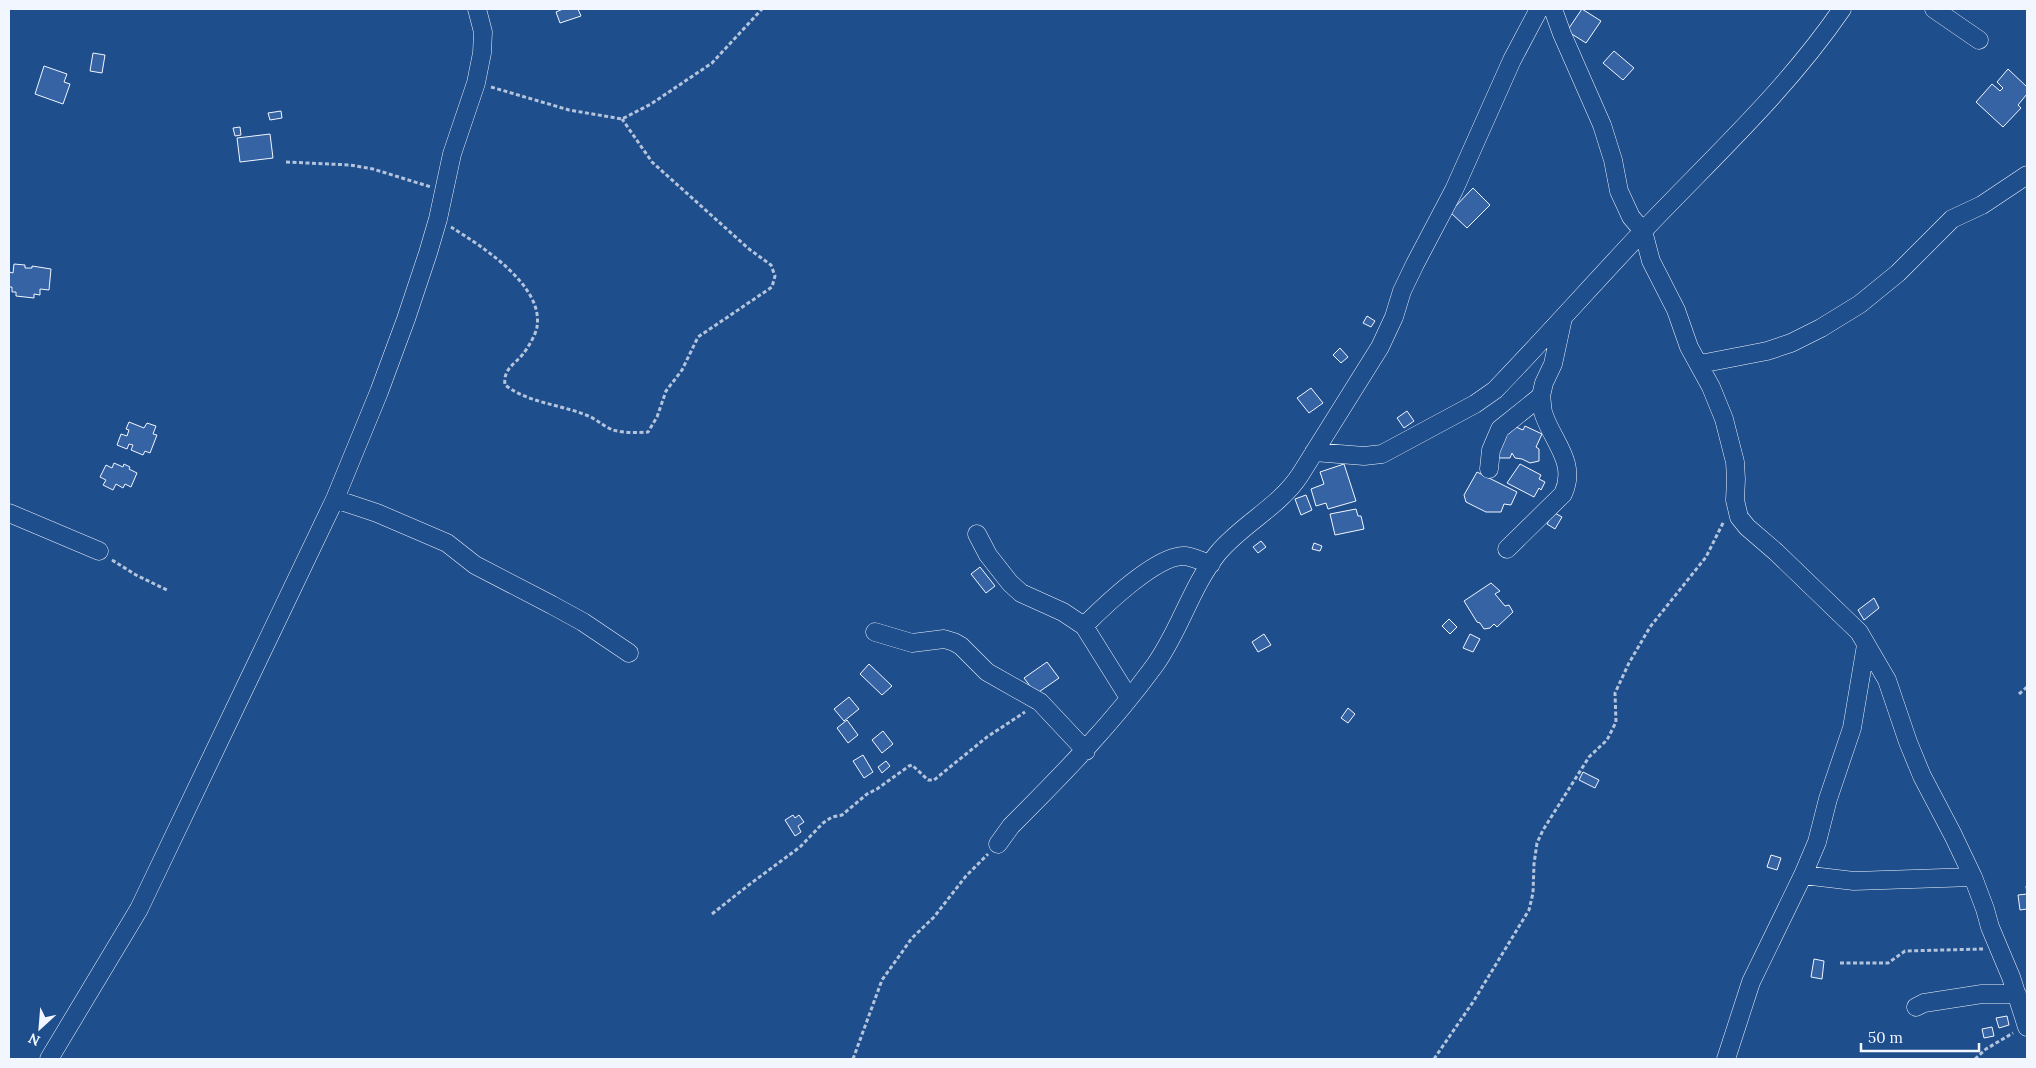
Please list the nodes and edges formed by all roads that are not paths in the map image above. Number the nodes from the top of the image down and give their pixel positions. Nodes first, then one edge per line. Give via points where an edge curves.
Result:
1 (477, 9) edge
2 (1539, 9) edge
3 (1553, 9) edge
4 (1842, 9) edge
5 (1934, 9) edge
6 (1979, 40) dead end
7 (2027, 175) edge
8 (1642, 232) junction
9 (1563, 317) junction
10 (1700, 364) junction
11 (1541, 396) junction
12 (1314, 452) junction
13 (1489, 469) dead end
14 (334, 499) junction
15 (9, 513) edge
16 (977, 534) dead end
17 (1507, 549) dead end
18 (99, 551) road end
19 (1211, 564) junction
20 (1084, 626) junction
21 (876, 632) dead end
22 (1866, 645) junction
23 (629, 653) dead end
24 (1128, 698) junction
25 (1086, 751) junction
26 (998, 844) road end
27 (1804, 875) junction
28 (1973, 877) junction
29 (2017, 994) junction
30 (1916, 1007) dead end
31 (2027, 1026) edge
32 (49, 1059) edge
33 (1726, 1059) edge

1 - 14 street via 483,32 482,53 476,83 452,154 438,219 406,319
2 - 12 street via 1402,291 1380,347
3 - 8 street via 1602,125 1618,191
4 - 8 street via 1806,58 1736,137
5 - 6 street
7 - 10 street via 1952,219 1898,273 1860,304 1821,328 1767,351
8 - 9 street
8 - 10 street via 1651,261 1676,310 1689,347
9 - 11 street via 1553,364
9 - 12 street via 1495,390 1394,449 1364,456
10 - 22 street via 1721,411 1733,449 1738,517 1859,632
11 - 13 street via 1500,429 1491,450
11 - 17 street via 1543,412 1568,471 1567,484 1562,494
12 - 19 street via 1292,488 1230,540
14 - 23 street via 377,513 446,543 474,565 568,613
14 - 32 street via 139,910
15 - 18 street
16 - 20 street via 994,562 1021,593 1063,612
19 - 20 street via 1185,556 1166,560 1109,602
19 - 24 street via 1156,664
20 - 24 street
21 - 25 street via 912,643 944,639 954,642 987,672 1040,702
22 - 27 street via 1852,728
22 - 28 street via 1887,680 1922,776
24 - 25 street
25 - 26 street via 1011,826
27 - 28 street via 1862,881
27 - 33 street via 1750,982
28 - 29 street
29 - 30 street via 1966,996
29 - 31 street

